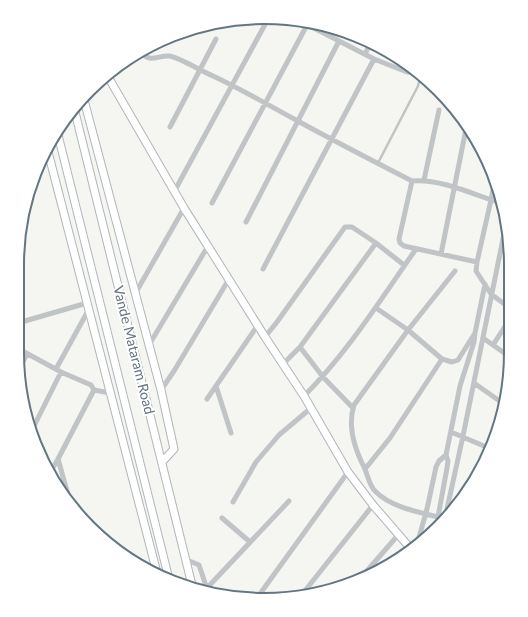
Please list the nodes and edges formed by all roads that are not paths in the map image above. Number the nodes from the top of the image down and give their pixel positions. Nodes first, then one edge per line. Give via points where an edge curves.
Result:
1 (265, 24) edge
2 (305, 28) edge
3 (324, 32) edge
4 (216, 39) dead end
5 (339, 41) junction
6 (368, 48) edge
7 (365, 54) junction
8 (145, 56) edge
9 (374, 59) junction
10 (199, 70) junction
11 (407, 72) edge
12 (110, 81) edge
13 (419, 82) edge
14 (232, 84) junction
15 (265, 103) junction
16 (85, 105) edge
17 (438, 110) dead end
18 (77, 115) edge
19 (297, 121) junction
20 (170, 127) dead end
21 (465, 133) edge
22 (59, 139) edge
23 (332, 139) junction
24 (49, 157) edge
25 (378, 164) junction
26 (424, 180) junction
27 (412, 181) junction
28 (454, 187) junction
29 (174, 192) junction
30 (493, 192) edge
31 (491, 200) junction
32 (496, 201) edge
33 (212, 203) dead end
34 (184, 208) junction
35 (246, 222) dead end
36 (502, 240) edge
37 (376, 243) junction
38 (208, 246) junction
39 (416, 249) junction
40 (441, 254) junction
41 (477, 262) junction
42 (404, 265) junction
43 (263, 269) dead end
44 (455, 270) dead end
45 (229, 280) junction
46 (485, 284) junction
47 (135, 294) junction
48 (491, 294) junction
49 (504, 304) edge
50 (88, 306) junction
51 (376, 308) junction
52 (24, 322) edge
53 (258, 325) junction
54 (504, 328) edge
55 (408, 330) junction
56 (475, 333) junction
57 (265, 337) junction
58 (483, 338) junction
59 (148, 345) junction
60 (493, 345) junction
61 (300, 347) junction
62 (24, 352) edge
63 (504, 353) edge
64 (27, 354) junction
65 (24, 359) edge
66 (442, 359) junction
67 (283, 364) junction
68 (56, 369) junction
69 (61, 372) junction
70 (323, 377) junction
71 (474, 383) junction
72 (216, 386) junction
73 (94, 390) junction
74 (161, 390) junction
75 (110, 393) junction
76 (304, 396) junction
77 (207, 400) dead end
78 (499, 401) edge
79 (311, 408) junction
80 (353, 408) junction
81 (35, 424) edge
82 (451, 432) junction
83 (230, 433) dead end
84 (463, 436) junction
85 (485, 446) edge
86 (446, 455) junction
87 (58, 459) junction
88 (162, 462) junction
89 (53, 467) edge
90 (365, 470) junction
91 (348, 472) junction
92 (66, 489) edge
93 (289, 501) dead end
94 (233, 502) dead end
95 (373, 505) junction
96 (447, 507) edge
97 (425, 514) junction
98 (222, 518) dead end
99 (399, 534) junction
100 (420, 535) edge
101 (250, 542) junction
102 (408, 545) edge
103 (187, 560) junction
104 (155, 567) edge
105 (369, 568) edge
106 (167, 573) edge
107 (191, 581) edge
108 (207, 586) edge
109 (211, 587) edge
110 (306, 589) edge
111 (261, 593) edge

1 - 14 street
2 - 15 street
3 - 5 street
4 - 10 street
5 - 7 street
5 - 19 street
6 - 7 street
7 - 9 street
8 - 10 street via 150,59 173,57
9 - 11 street
9 - 23 street
10 - 14 street
10 - 20 street
12 - 29 street
13 - 25 lane
14 - 15 street
14 - 29 street
15 - 19 street
15 - 33 street
16 - 47 street
17 - 26 street
18 - 88 street, Vande Mataram Road
19 - 23 street
19 - 35 street
21 - 28 street
22 - 106 street, Vande Mataram Road
23 - 25 street
23 - 43 street
24 - 50 street
25 - 27 street
26 - 27 street
26 - 28 street
27 - 39 street via 399,239 404,246
28 - 31 street
28 - 40 street
29 - 34 street
30 - 31 street
31 - 32 street
31 - 41 street
34 - 38 street
34 - 47 street
36 - 48 street
37 - 42 street
37 - 57 street via 352,227 345,227
37 - 61 street
38 - 45 street
38 - 59 street
39 - 40 street
39 - 42 street
40 - 41 street
41 - 46 street via 476,272
42 - 51 street
44 - 55 street
45 - 53 street
45 - 74 street
46 - 48 street
46 - 56 street
47 - 59 street
48 - 49 street
48 - 58 street
50 - 52 street
50 - 68 street
50 - 75 street
51 - 55 street
51 - 70 street
53 - 57 street
53 - 72 street
54 - 60 street
55 - 66 street
55 - 80 street
56 - 66 street via 458,360 452,362
56 - 82 street via 460,386
57 - 67 street
58 - 60 street
58 - 71 street
59 - 74 street
60 - 63 street
61 - 67 street
61 - 70 street
62 - 64 street
64 - 65 street
64 - 68 street
66 - 90 street via 390,438
67 - 76 street
68 - 69 street
69 - 73 street via 91,385
69 - 81 street
70 - 76 street
70 - 80 street
71 - 78 street
71 - 84 street
72 - 77 street
72 - 83 street
73 - 75 street
73 - 87 street
74 - 88 street via 174,449
75 - 104 street
76 - 79 street
79 - 91 street
79 - 94 street via 279,435 256,462
80 - 90 street via 352,435
82 - 84 street
82 - 86 street
84 - 85 street
84 - 96 street
86 - 97 street via 436,467
86 - 97 street via 448,461 438,517
87 - 89 street
87 - 92 street
88 - 103 street, Vande Mataram Road
90 - 97 street via 375,492 398,506
91 - 95 street
91 - 111 street
93 - 101 street
95 - 99 street
95 - 110 street
97 - 100 street
98 - 101 street
99 - 102 street
99 - 105 street
101 - 109 street
103 - 107 street, Vande Mataram Road
103 - 108 street via 199,565

